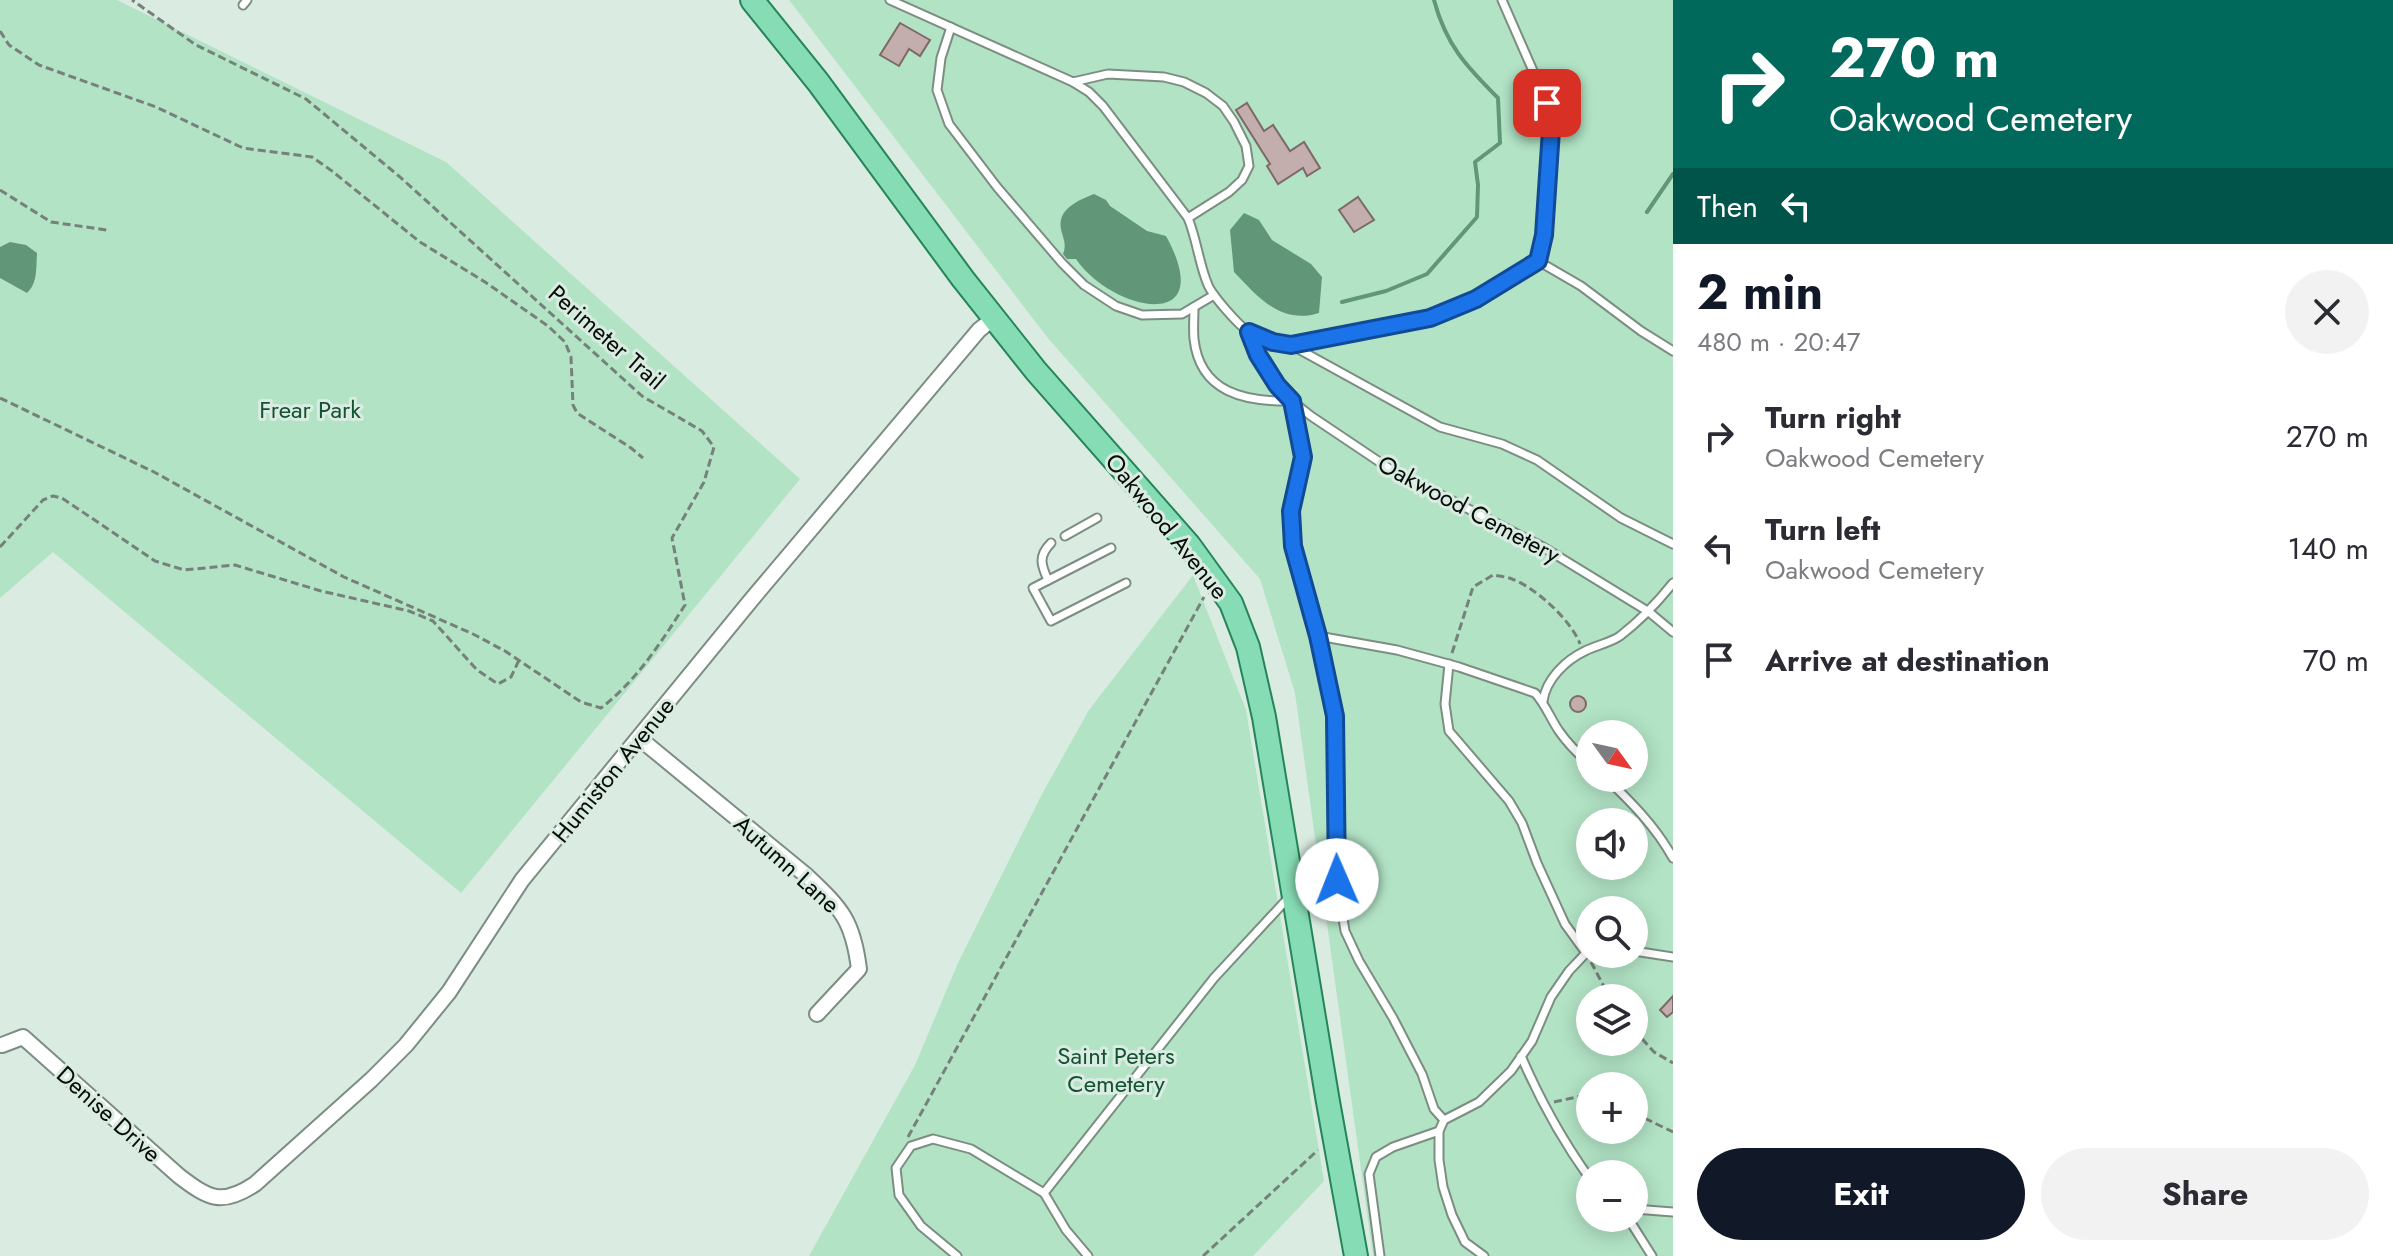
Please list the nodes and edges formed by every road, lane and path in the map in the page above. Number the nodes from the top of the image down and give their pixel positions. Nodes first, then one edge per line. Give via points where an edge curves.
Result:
1 (132, 0) edge
2 (752, 0) edge
3 (890, 0) edge
4 (1502, 0) edge
5 (951, 27) junction
6 (0, 31) edge
7 (1073, 82) junction
8 (0, 190) edge
9 (1188, 218) junction
10 (107, 230) dead end
11 (1538, 261) junction
12 (1214, 295) junction
13 (1194, 307) junction
14 (994, 318) junction
15 (1249, 332) junction
16 (1291, 345) junction
17 (1673, 351) edge
18 (0, 398) edge
19 (1292, 401) junction
20 (643, 458) dead end
21 (1097, 518) dead end
22 (1065, 536) dead end
23 (1051, 543) dead end
24 (1673, 544) edge
25 (0, 547) edge
26 (1111, 548) dead end
27 (1214, 579) junction
28 (1048, 580) junction
29 (1126, 583) dead end
30 (1673, 583) edge
31 (1649, 612) junction
32 (1673, 632) edge
33 (1318, 636) junction
34 (1583, 652) junction
35 (519, 660) junction
36 (1449, 664) junction
37 (1543, 702) junction
38 (639, 738) junction
39 (1576, 752) edge
40 (1621, 792) edge
41 (1673, 858) edge
42 (1293, 893) junction
43 (1576, 938) edge
44 (1648, 953) edge
45 (1673, 957) edge
46 (1576, 964) edge
47 (817, 1014) dead end
48 (2, 1045) edge
49 (1648, 1045) edge
50 (1521, 1056) junction
51 (1673, 1063) edge
52 (1576, 1097) edge
53 (1542, 1104) junction
54 (1444, 1120) junction
55 (1648, 1120) edge
56 (1439, 1131) junction
57 (1673, 1132) edge
58 (1334, 1135) junction
59 (911, 1146) junction
60 (1576, 1160) edge
61 (1044, 1193) junction
62 (217, 1198) joint
63 (1648, 1210) edge
64 (1673, 1212) edge
65 (1637, 1232) edge
66 (957, 1256) edge
67 (1088, 1256) edge
68 (1203, 1256) edge
69 (1356, 1256) edge
70 (1380, 1256) edge
71 (1484, 1256) edge
72 (1652, 1256) edge

1 - 35 path, Perimeter Trail via 196,45 306,99 642,396 702,431 714,447 704,482 672,538 685,605 651,658 621,692 601,708 581,702
2 - 14 main road, Oakwood Avenue
3 - 5 lane, Oakwood Cemetery
4 - 11 lane via 1547,103 1551,130
5 - 7 lane, Oakwood Cemetery
5 - 13 lane via 937,90 949,124 1062,263 1116,306 1142,315 1182,314
6 - 20 path via 9,45 39,65 156,107 243,148 312,157 420,242 548,326 565,342 571,357 577,413
7 - 9 lane, Oakwood Cemetery via 1103,106
7 - 9 lane via 1108,74 1164,77 1184,82 1223,106 1246,146 1249,166 1229,192
8 - 10 path via 51,222
9 - 12 lane, Oakwood Cemetery
11 - 16 lane, Oakwood Cemetery via 1476,299 1430,318
11 - 17 lane
12 - 13 lane
12 - 15 lane, Oakwood Cemetery
13 - 19 lane via 1198,361 1212,381 1246,397
14 - 27 main road, Oakwood Avenue
14 - 38 street, Humiston Avenue
15 - 16 lane, Oakwood Cemetery
15 - 19 lane, Oakwood Cemetery via 1258,355
16 - 24 lane, Oakwood Cemetery via 1440,427 1537,460 1621,518
18 - 35 path via 154,472 344,577
19 - 31 lane, Oakwood Cemetery via 1390,469 1543,547
19 - 33 lane, Oakwood Cemetery via 1303,457 1291,511 1293,546
21 - 22 lane
23 - 28 lane via 1041,564
25 - 35 path via 43,500 53,496 155,561 184,570 235,565 433,621 477,670 498,684 511,677
26 - 28 lane
27 - 42 main road, Oakwood Avenue via 1231,603 1248,647
27 - 59 path via 906,1142
28 - 29 lane via 1033,588 1051,621
30 - 31 lane
31 - 32 lane, Oakwood Cemetery
31 - 34 lane via 1617,638
33 - 36 lane
33 - 54 lane, Oakwood Cemetery via 1335,716 1337,880 1345,931
34 - 36 path via 1576,634 1552,605 1512,579 1493,575 1473,587
34 - 37 lane via 1554,674
36 - 37 lane via 1535,693
36 - 43 lane via 1449,731 1509,801
37 - 39 lane
38 - 47 street, Autumn Lane via 807,876 846,916 859,969
38 - 62 street, Humiston Avenue via 522,880 449,992 406,1045 255,1184 237,1196
40 - 41 lane via 1658,832
42 - 58 main road, Oakwood Avenue
42 - 61 lane via 1214,978
44 - 45 lane
46 - 50 lane via 1551,997
48 - 62 street, Denise Drive via 23,1037 179,1176
49 - 51 path
50 - 53 lane
50 - 54 lane via 1479,1102
52 - 53 path
53 - 60 lane
54 - 56 lane
55 - 57 path
56 - 70 lane via 1376,1157 1369,1174
56 - 71 lane via 1441,1173 1452,1215 1465,1242
58 - 68 path
58 - 69 main road, Oakwood Avenue
59 - 61 lane via 933,1139 971,1149
59 - 66 lane via 896,1168 899,1195 921,1226
61 - 67 lane
63 - 64 lane
65 - 72 lane

